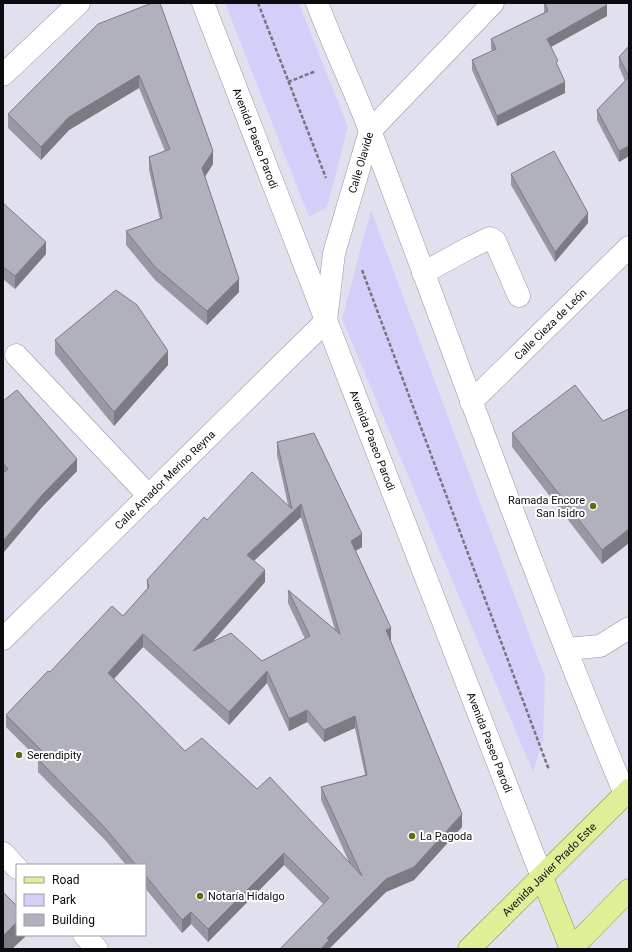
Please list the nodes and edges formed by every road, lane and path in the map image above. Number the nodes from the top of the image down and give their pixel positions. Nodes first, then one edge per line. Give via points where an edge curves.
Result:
1 (78, 3) edge
2 (203, 3) edge
3 (258, 3) edge
4 (317, 3) edge
5 (492, 3) edge
6 (3, 74) edge
7 (370, 131) junction
8 (326, 179) dead end
9 (629, 247) edge
10 (361, 267) dead end
11 (423, 273) junction
12 (519, 296) dead end
13 (326, 321) junction
14 (16, 355) dead end
15 (471, 402) junction
16 (149, 496) junction
17 (629, 628) edge
18 (3, 639) edge
19 (566, 649) junction
20 (549, 770) dead end
21 (628, 793) edge
22 (3, 854) edge
23 (16, 867) edge
24 (542, 877) junction
25 (629, 890) edge
26 (85, 936) edge
27 (97, 949) edge
28 (469, 949) edge
29 (571, 949) edge

1 - 6 street
2 - 13 street, Avenida Paseo Parodi
3 - 8 path
4 - 7 street
5 - 7 street, Calle Olavide
7 - 11 street
7 - 13 street, Calle Olavide via 334,253
9 - 15 street, Calle Cieza de León
10 - 20 path
11 - 12 street via 490,238 495,241
11 - 15 street
13 - 16 street, Calle Amador Merino Reyna
13 - 24 street, Avenida Paseo Parodi
14 - 16 street
15 - 19 street
16 - 18 street, Calle Amador Merino Reyna
17 - 19 street via 600,646
19 - 21 street
21 - 24 main road, Avenida Javier Prado Este
22 - 23 street
24 - 28 main road, Avenida Javier Prado Este
24 - 29 main road
25 - 29 main road
26 - 27 street

